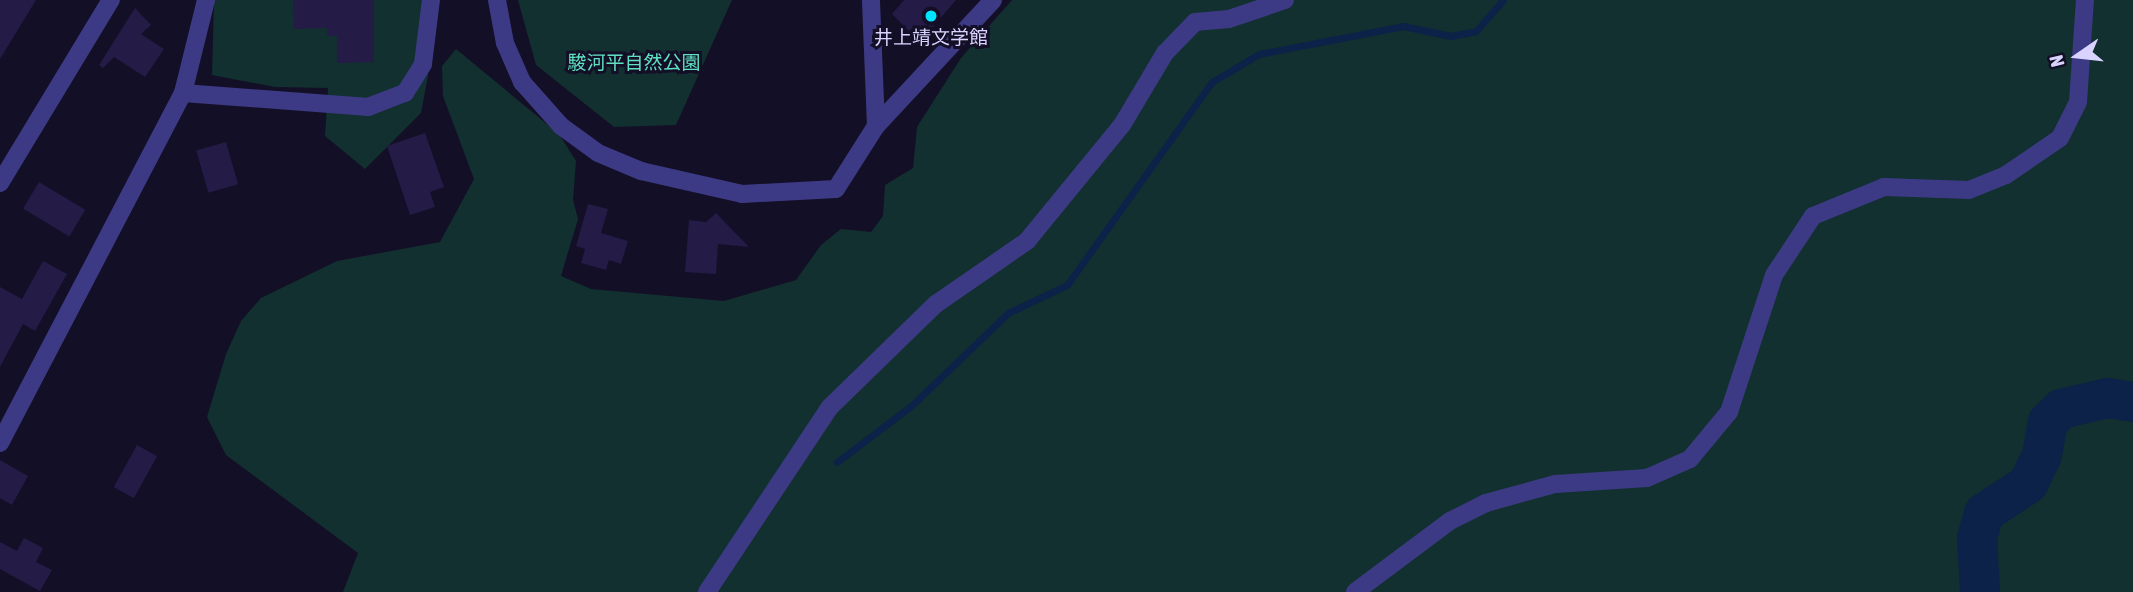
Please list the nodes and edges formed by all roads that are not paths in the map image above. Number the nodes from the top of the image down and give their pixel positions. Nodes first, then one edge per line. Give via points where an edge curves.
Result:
1 (111, 0) edge
2 (206, 0) edge
3 (431, 0) edge
4 (497, 0) edge
5 (871, 0) edge
6 (993, 0) edge
7 (1285, 0) edge
8 (2085, 0) edge
9 (183, 93) junction
10 (876, 126) junction
11 (0, 183) edge
12 (0, 443) edge
13 (707, 592) edge
14 (1355, 592) edge

1 - 11 street
2 - 9 street
3 - 9 street via 423,64 405,93 368,107
4 - 10 street via 505,43 522,82 561,126 598,153 641,172 742,194 836,189
5 - 10 street
6 - 10 street
7 - 13 street via 1229,19 1195,23 1165,53 1122,125 1027,241 936,304 830,407
8 - 14 street via 2078,102 2060,138 2006,175 1969,191 1884,187 1812,216 1774,275 1729,412 1690,459 1647,478 1555,484 1486,503 1450,521
9 - 12 street

